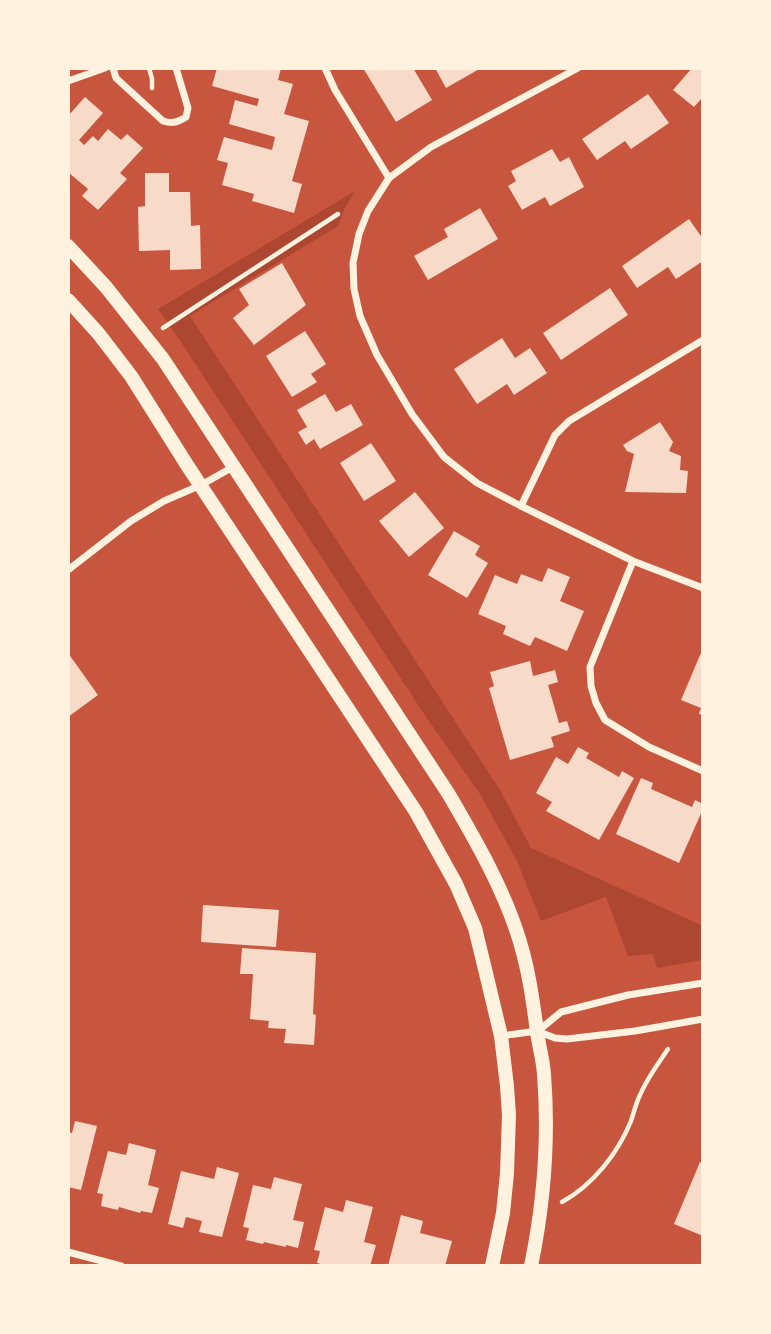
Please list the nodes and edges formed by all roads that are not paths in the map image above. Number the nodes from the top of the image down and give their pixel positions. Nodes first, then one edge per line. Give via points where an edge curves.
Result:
1 (105, 68) edge
2 (113, 68) edge
3 (176, 68) edge
4 (325, 68) edge
5 (578, 68) edge
6 (68, 81) edge
7 (389, 178) junction
8 (68, 246) edge
9 (68, 300) edge
10 (703, 340) edge
11 (233, 467) junction
12 (201, 485) junction
13 (521, 506) junction
14 (633, 561) junction
15 (68, 570) edge
16 (703, 588) edge
17 (703, 771) edge
18 (703, 983) edge
19 (703, 1019) edge
20 (537, 1031) junction
21 (501, 1036) junction
22 (68, 1252) edge
23 (121, 1266) edge
24 (492, 1266) edge
25 (531, 1266) edge

1 - 6 street
2 - 3 street via 116,78 163,121 171,123 186,117 188,108
4 - 7 street
5 - 7 street via 431,147
7 - 13 street via 368,211 352,263 360,316 412,414 444,457 477,483
8 - 11 main road via 148,338
9 - 12 main road via 131,376
10 - 13 street via 569,421 555,435
11 - 12 street
11 - 20 main road via 474,838 520,941
12 - 15 street via 131,521
12 - 21 main road via 444,861 475,928
13 - 14 street
14 - 16 street
14 - 17 street via 590,667 596,703 611,724
18 - 20 street via 561,1012
19 - 20 street via 567,1040
20 - 21 street
20 - 25 main road via 544,1072 546,1143
21 - 24 main road via 508,1095 508,1173
22 - 23 street

